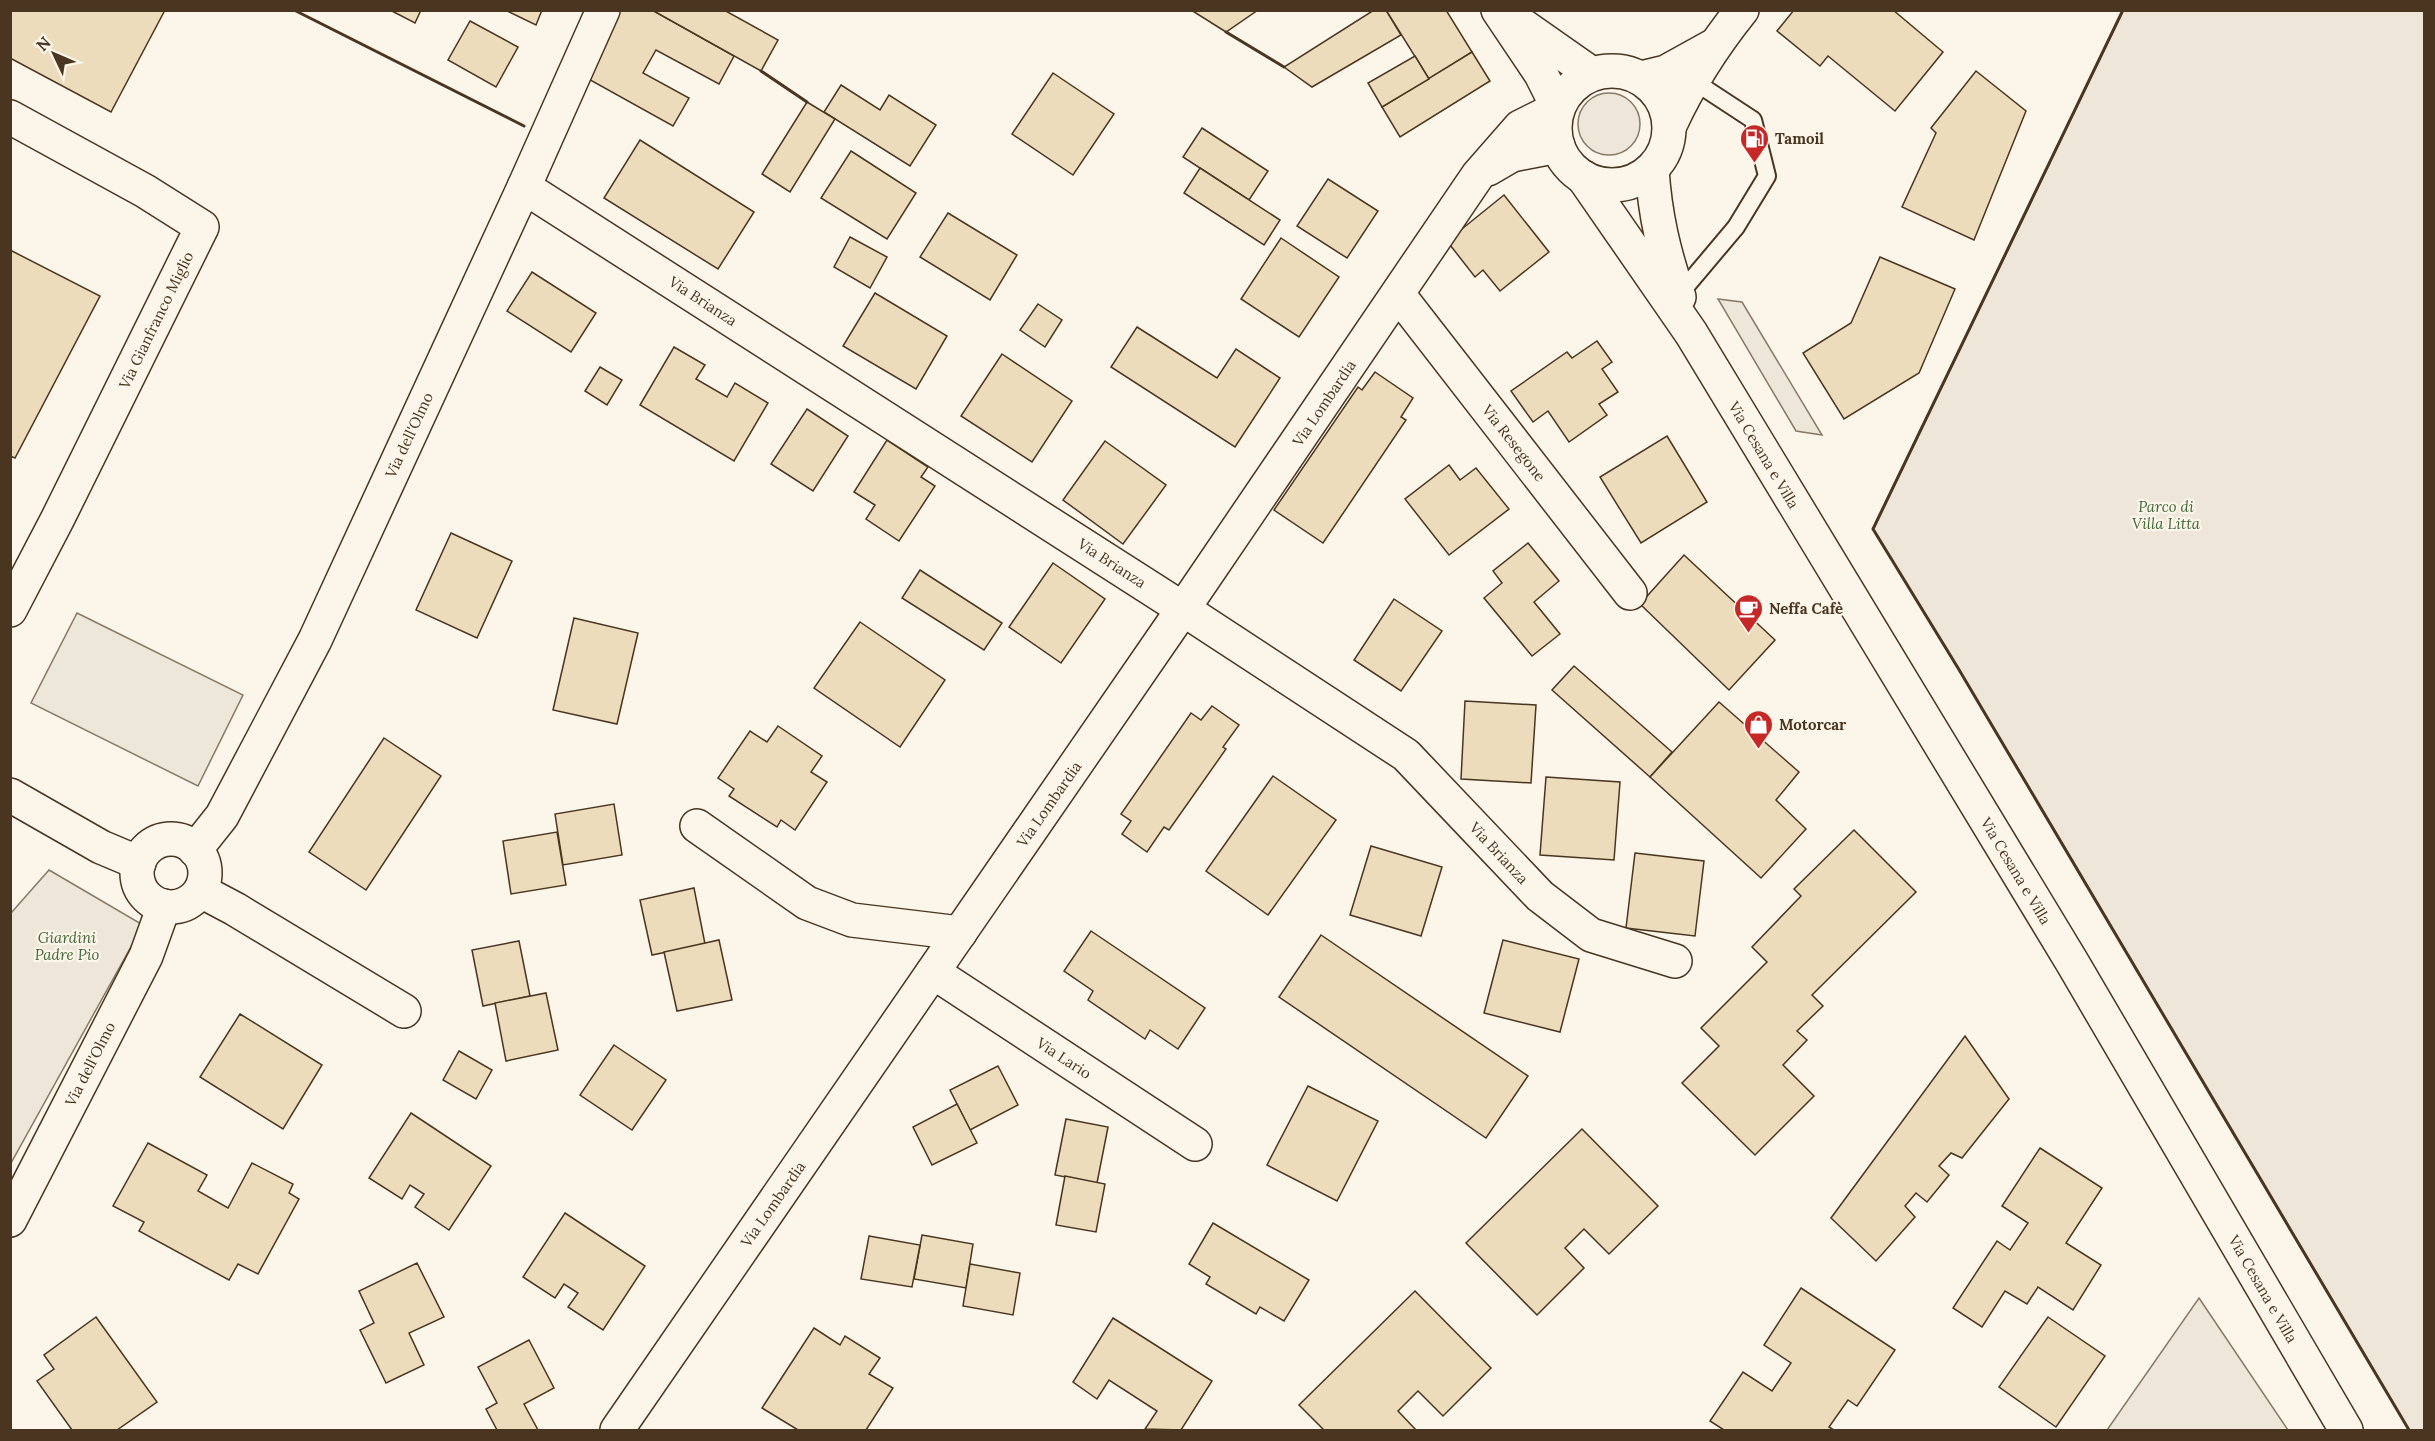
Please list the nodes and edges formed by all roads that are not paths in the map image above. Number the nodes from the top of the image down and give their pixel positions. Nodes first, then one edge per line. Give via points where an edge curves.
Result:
1 (603, 10) edge
2 (1498, 10) edge
3 (1503, 10) edge
4 (1742, 10) edge
5 (1592, 74) junction
6 (1684, 74) junction
7 (1641, 78) junction
8 (1558, 108) junction
9 (10, 117) edge
10 (1670, 125) junction
11 (1558, 146) junction
12 (1652, 169) junction
13 (1478, 175) junction
14 (1583, 177) junction
15 (524, 187) junction
16 (1398, 294) junction
17 (1674, 300) junction
18 (1630, 593) dead end
19 (1183, 609) junction
20 (10, 610) edge
21 (10, 795) edge
22 (697, 826) dead end
23 (195, 850) junction
24 (139, 863) junction
25 (201, 891) junction
26 (164, 906) junction
27 (960, 933) junction
28 (1675, 961) dead end
29 (933, 972) junction
30 (404, 1011) dead end
31 (1195, 1144) dead end
32 (10, 1220) edge
33 (2341, 1421) edge
34 (617, 1431) edge

1 - 15 street, Via dell'Olmo
2 - 8 street via 1541,74
3 - 5 street
4 - 6 street
5 - 7 street via 1617,70
5 - 8 street via 1566,93
6 - 7 street
6 - 10 street
6 - 17 lane via 1753,120 1767,177 1736,227
7 - 10 street via 1656,90 1666,106
8 - 11 street
8 - 13 street, Via Lombardia via 1520,126
9 - 20 street, Via Gianfranco Miglio via 202,227
10 - 12 street via 1665,149
11 - 13 street, Via Lombardia via 1512,155
11 - 14 street via 1572,169
12 - 14 street via 1640,178 1611,185
12 - 17 street, Via Cesana e Villa via 1655,212
13 - 16 street, Via Lombardia
14 - 17 street, Via Cesana e Villa
15 - 19 street, Via Brianza
15 - 23 street, Via dell'Olmo via 315,640 222,816
16 - 18 street, Via Resegone
16 - 19 street, Via Lombardia
17 - 33 street, Via Cesana e Villa via 2072,962
19 - 27 street, Via Lombardia
19 - 28 street, Via Brianza via 1406,754 1540,896 1591,935
21 - 24 street via 101,847
22 - 27 street via 807,903 852,920
23 - 24 street via 175,839 163,840 144,853
23 - 25 street via 205,869
24 - 26 street via 137,874 145,895
25 - 26 street via 184,904
25 - 30 street
26 - 32 street, Via dell'Olmo via 146,956
27 - 29 street, Via Lombardia
29 - 31 street, Via Lario
29 - 34 street, Via Lombardia

